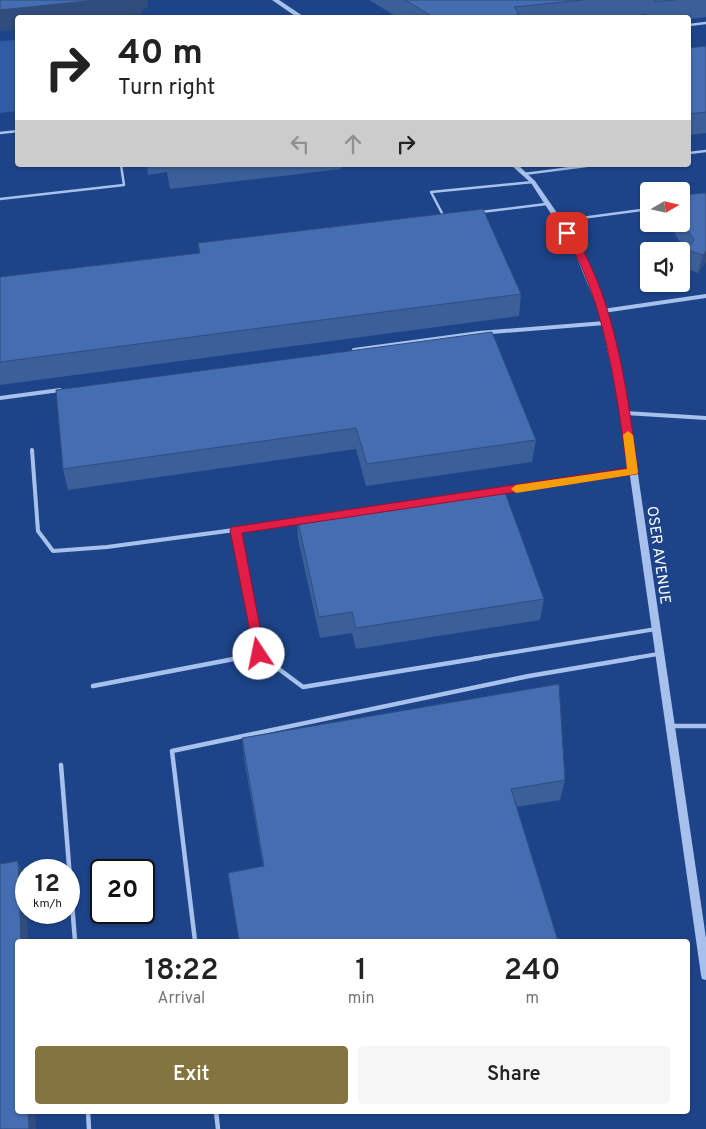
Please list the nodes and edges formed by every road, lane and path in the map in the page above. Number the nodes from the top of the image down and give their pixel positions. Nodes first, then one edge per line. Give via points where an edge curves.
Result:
1 (276, 0) edge
2 (298, 15) edge
3 (706, 23) edge
4 (691, 25) edge
5 (15, 132) edge
6 (0, 133) edge
7 (706, 151) edge
8 (691, 154) edge
9 (121, 167) edge
10 (516, 167) edge
11 (578, 167) edge
12 (524, 174) junction
13 (533, 182) junction
14 (0, 200) edge
15 (546, 204) junction
16 (640, 210) edge
17 (472, 214) edge
18 (454, 216) edge
19 (444, 217) junction
20 (435, 218) edge
21 (559, 221) junction
22 (706, 296) edge
23 (603, 311) junction
24 (605, 323) junction
25 (352, 350) edge
26 (68, 389) edge
27 (0, 398) edge
28 (625, 413) junction
29 (706, 418) edge
30 (32, 450) dead end
31 (633, 472) junction
32 (498, 492) edge
33 (304, 520) edge
34 (236, 530) junction
35 (656, 629) junction
36 (659, 653) junction
37 (259, 654) junction
38 (92, 686) dead end
39 (670, 726) junction
40 (706, 726) edge
41 (61, 765) dead end
42 (75, 939) edge
43 (196, 939) edge
44 (706, 975) edge
45 (88, 1114) edge
46 (216, 1114) edge
47 (89, 1129) edge
48 (218, 1129) edge

1 - 2 street
3 - 4 lane
5 - 6 lane
7 - 8 lane
9 - 14 lane via 124,184
10 - 12 street, OSER AVENUE
11 - 12 lane
12 - 13 street, OSER AVENUE
13 - 15 street, OSER AVENUE
13 - 19 lane via 431,192
15 - 17 lane
15 - 21 street, OSER AVENUE
16 - 21 lane
18 - 19 lane
19 - 20 lane
21 - 23 street, OSER AVENUE via 576,246
22 - 23 lane
23 - 24 street, OSER AVENUE
24 - 25 lane via 479,333
24 - 28 street, OSER AVENUE
26 - 27 lane
28 - 29 lane
28 - 31 street, OSER AVENUE
30 - 34 lane via 38,531 53,551
31 - 32 lane
31 - 35 street, OSER AVENUE
33 - 34 lane
34 - 37 lane
35 - 36 street, OSER AVENUE
35 - 37 lane via 302,687
36 - 39 street, OSER AVENUE
36 - 43 lane via 529,676 172,751
37 - 38 lane
39 - 40 lane
39 - 44 street, OSER AVENUE
41 - 42 lane
45 - 47 lane
46 - 48 lane

